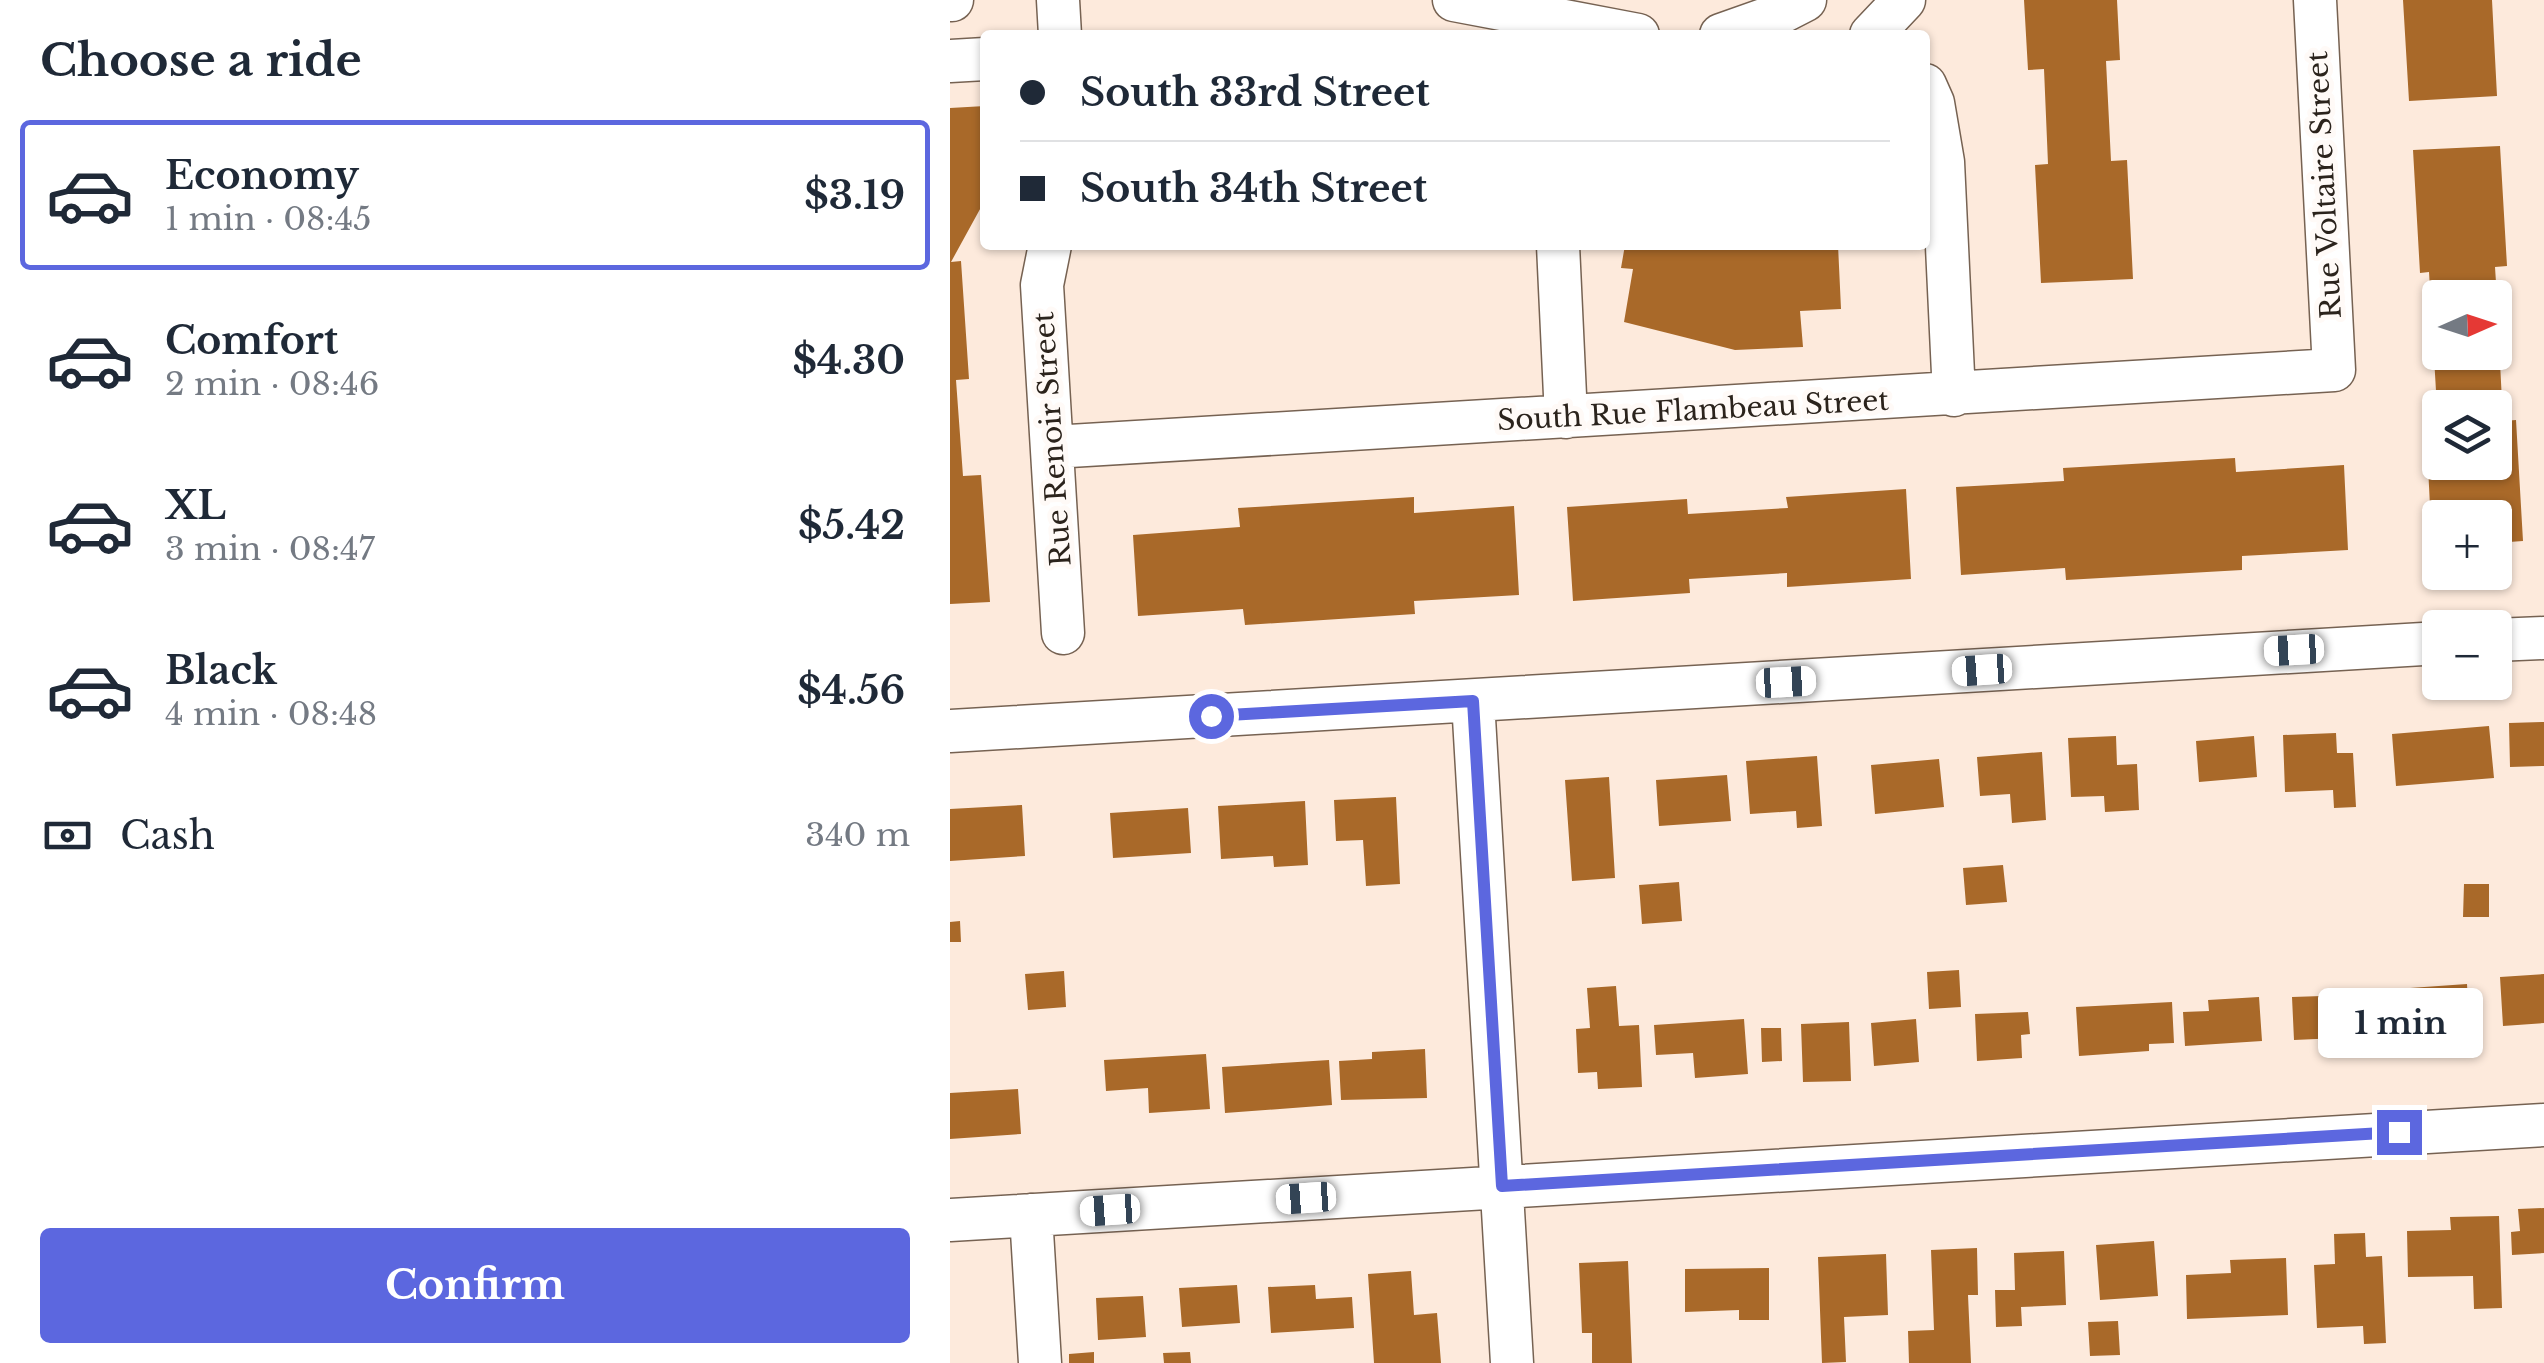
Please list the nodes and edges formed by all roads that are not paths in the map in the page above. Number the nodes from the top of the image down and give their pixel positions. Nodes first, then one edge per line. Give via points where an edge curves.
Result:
1 (1058, 0) edge
2 (1454, 0) edge
3 (1805, 0) edge
4 (2315, 0) edge
5 (1551, 18) edge
6 (1060, 30) edge
7 (1612, 30) edge
8 (1736, 30) edge
9 (980, 59) edge
10 (950, 62) edge
11 (1930, 95) edge
12 (1049, 250) edge
13 (1558, 250) edge
14 (2334, 370) joint
15 (1954, 394) junction
16 (1566, 417) junction
17 (1052, 447) junction
18 (1064, 633) dead end
19 (2544, 638) edge
20 (2512, 639) edge
21 (2422, 643) edge
22 (1473, 701) junction
23 (950, 731) edge
24 (2544, 1124) edge
25 (1502, 1186) junction
26 (1032, 1214) junction
27 (950, 1220) edge
28 (1040, 1363) edge
29 (1512, 1363) edge

1 - 6 street
2 - 5 street
3 - 8 street
4 - 14 street, Rue Voltaire Street
5 - 7 street
9 - 10 street
11 - 15 street via 1943,162
12 - 17 street, Rue Renoir Street via 1042,285
13 - 16 street
14 - 15 street, South Rue Flambeau Street
15 - 16 street, South Rue Flambeau Street
16 - 17 street, South Rue Flambeau Street
17 - 18 street, Rue Renoir Street
19 - 20 street
21 - 22 street
22 - 23 street
22 - 25 street
24 - 25 street
25 - 26 street
25 - 29 street
26 - 27 street
26 - 28 street

